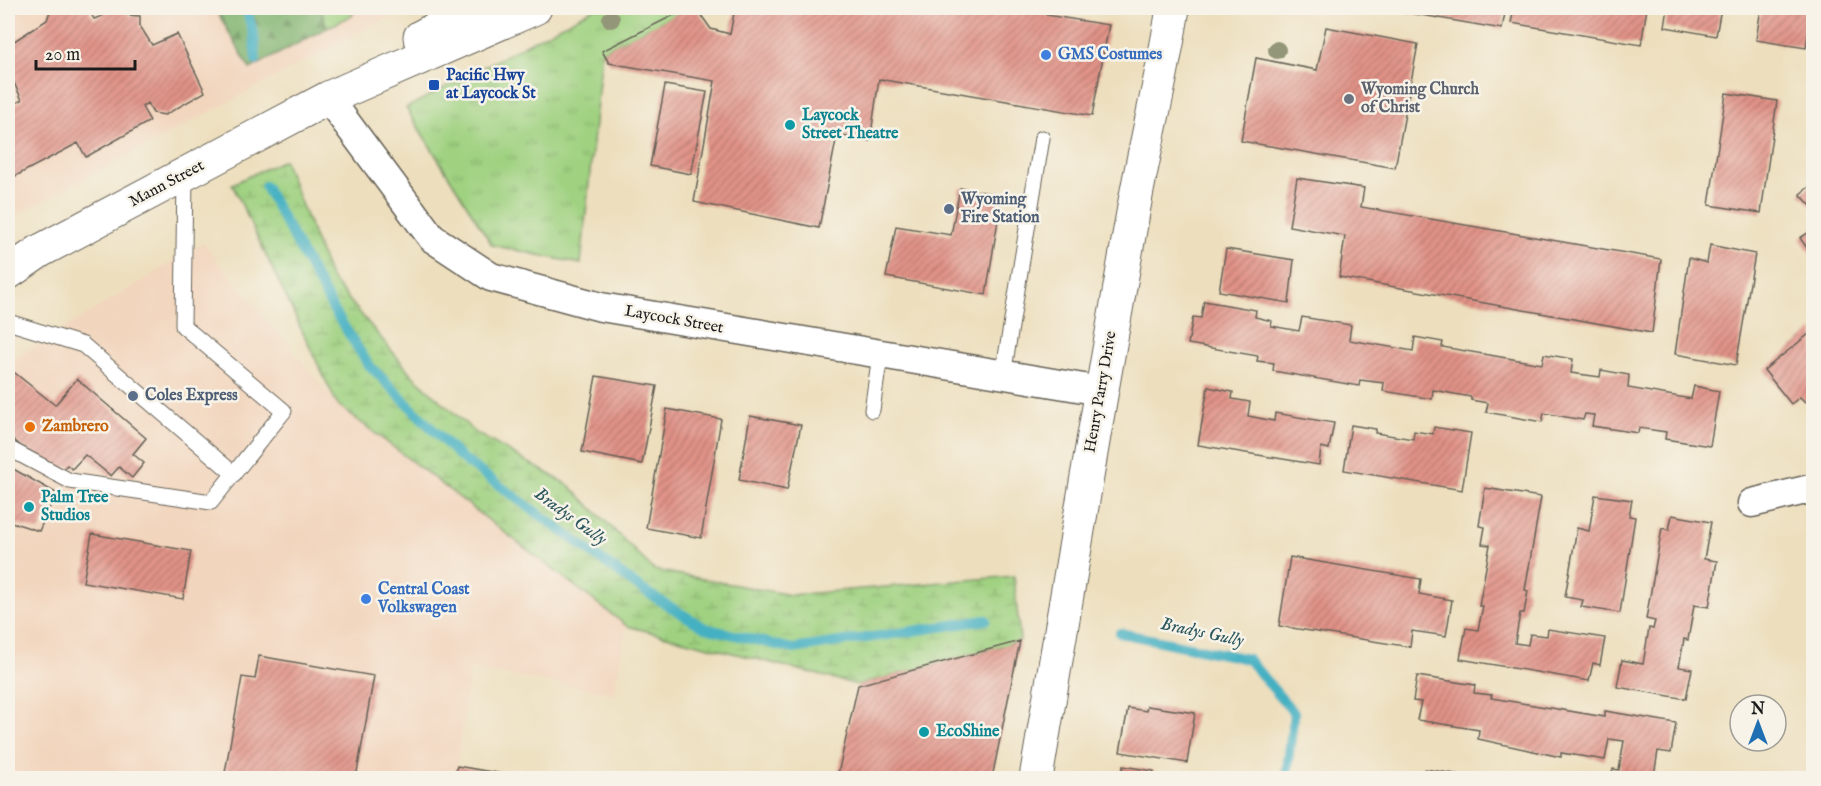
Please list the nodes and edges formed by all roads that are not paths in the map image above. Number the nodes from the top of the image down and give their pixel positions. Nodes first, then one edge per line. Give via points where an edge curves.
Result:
1 (475, 8) edge
2 (535, 8) edge
3 (1173, 8) edge
4 (328, 98) junction
5 (1042, 138) dead end
6 (185, 174) junction
7 (8, 273) edge
8 (8, 322) edge
9 (880, 355) junction
10 (1004, 375) junction
11 (1101, 391) junction
12 (872, 410) dead end
13 (8, 448) edge
14 (234, 474) junction
15 (1814, 488) edge
16 (1752, 503) dead end
17 (1036, 778) edge

1 - 4 main road, Mann Street via 418,38
2 - 4 main road, Mann Street
3 - 11 main road, Henry Parry Drive
4 - 6 main road, Mann Street
4 - 9 street, Laycock Street via 432,238 491,277 602,308
5 - 10 lane
6 - 7 main road, Mann Street via 40,250
6 - 14 lane via 183,326 284,411
8 - 14 lane via 82,345
9 - 10 street, Laycock Street
9 - 12 lane
10 - 11 street, Laycock Street
11 - 17 main road, Henry Parry Drive
13 - 14 lane via 70,481 211,502
15 - 16 street

